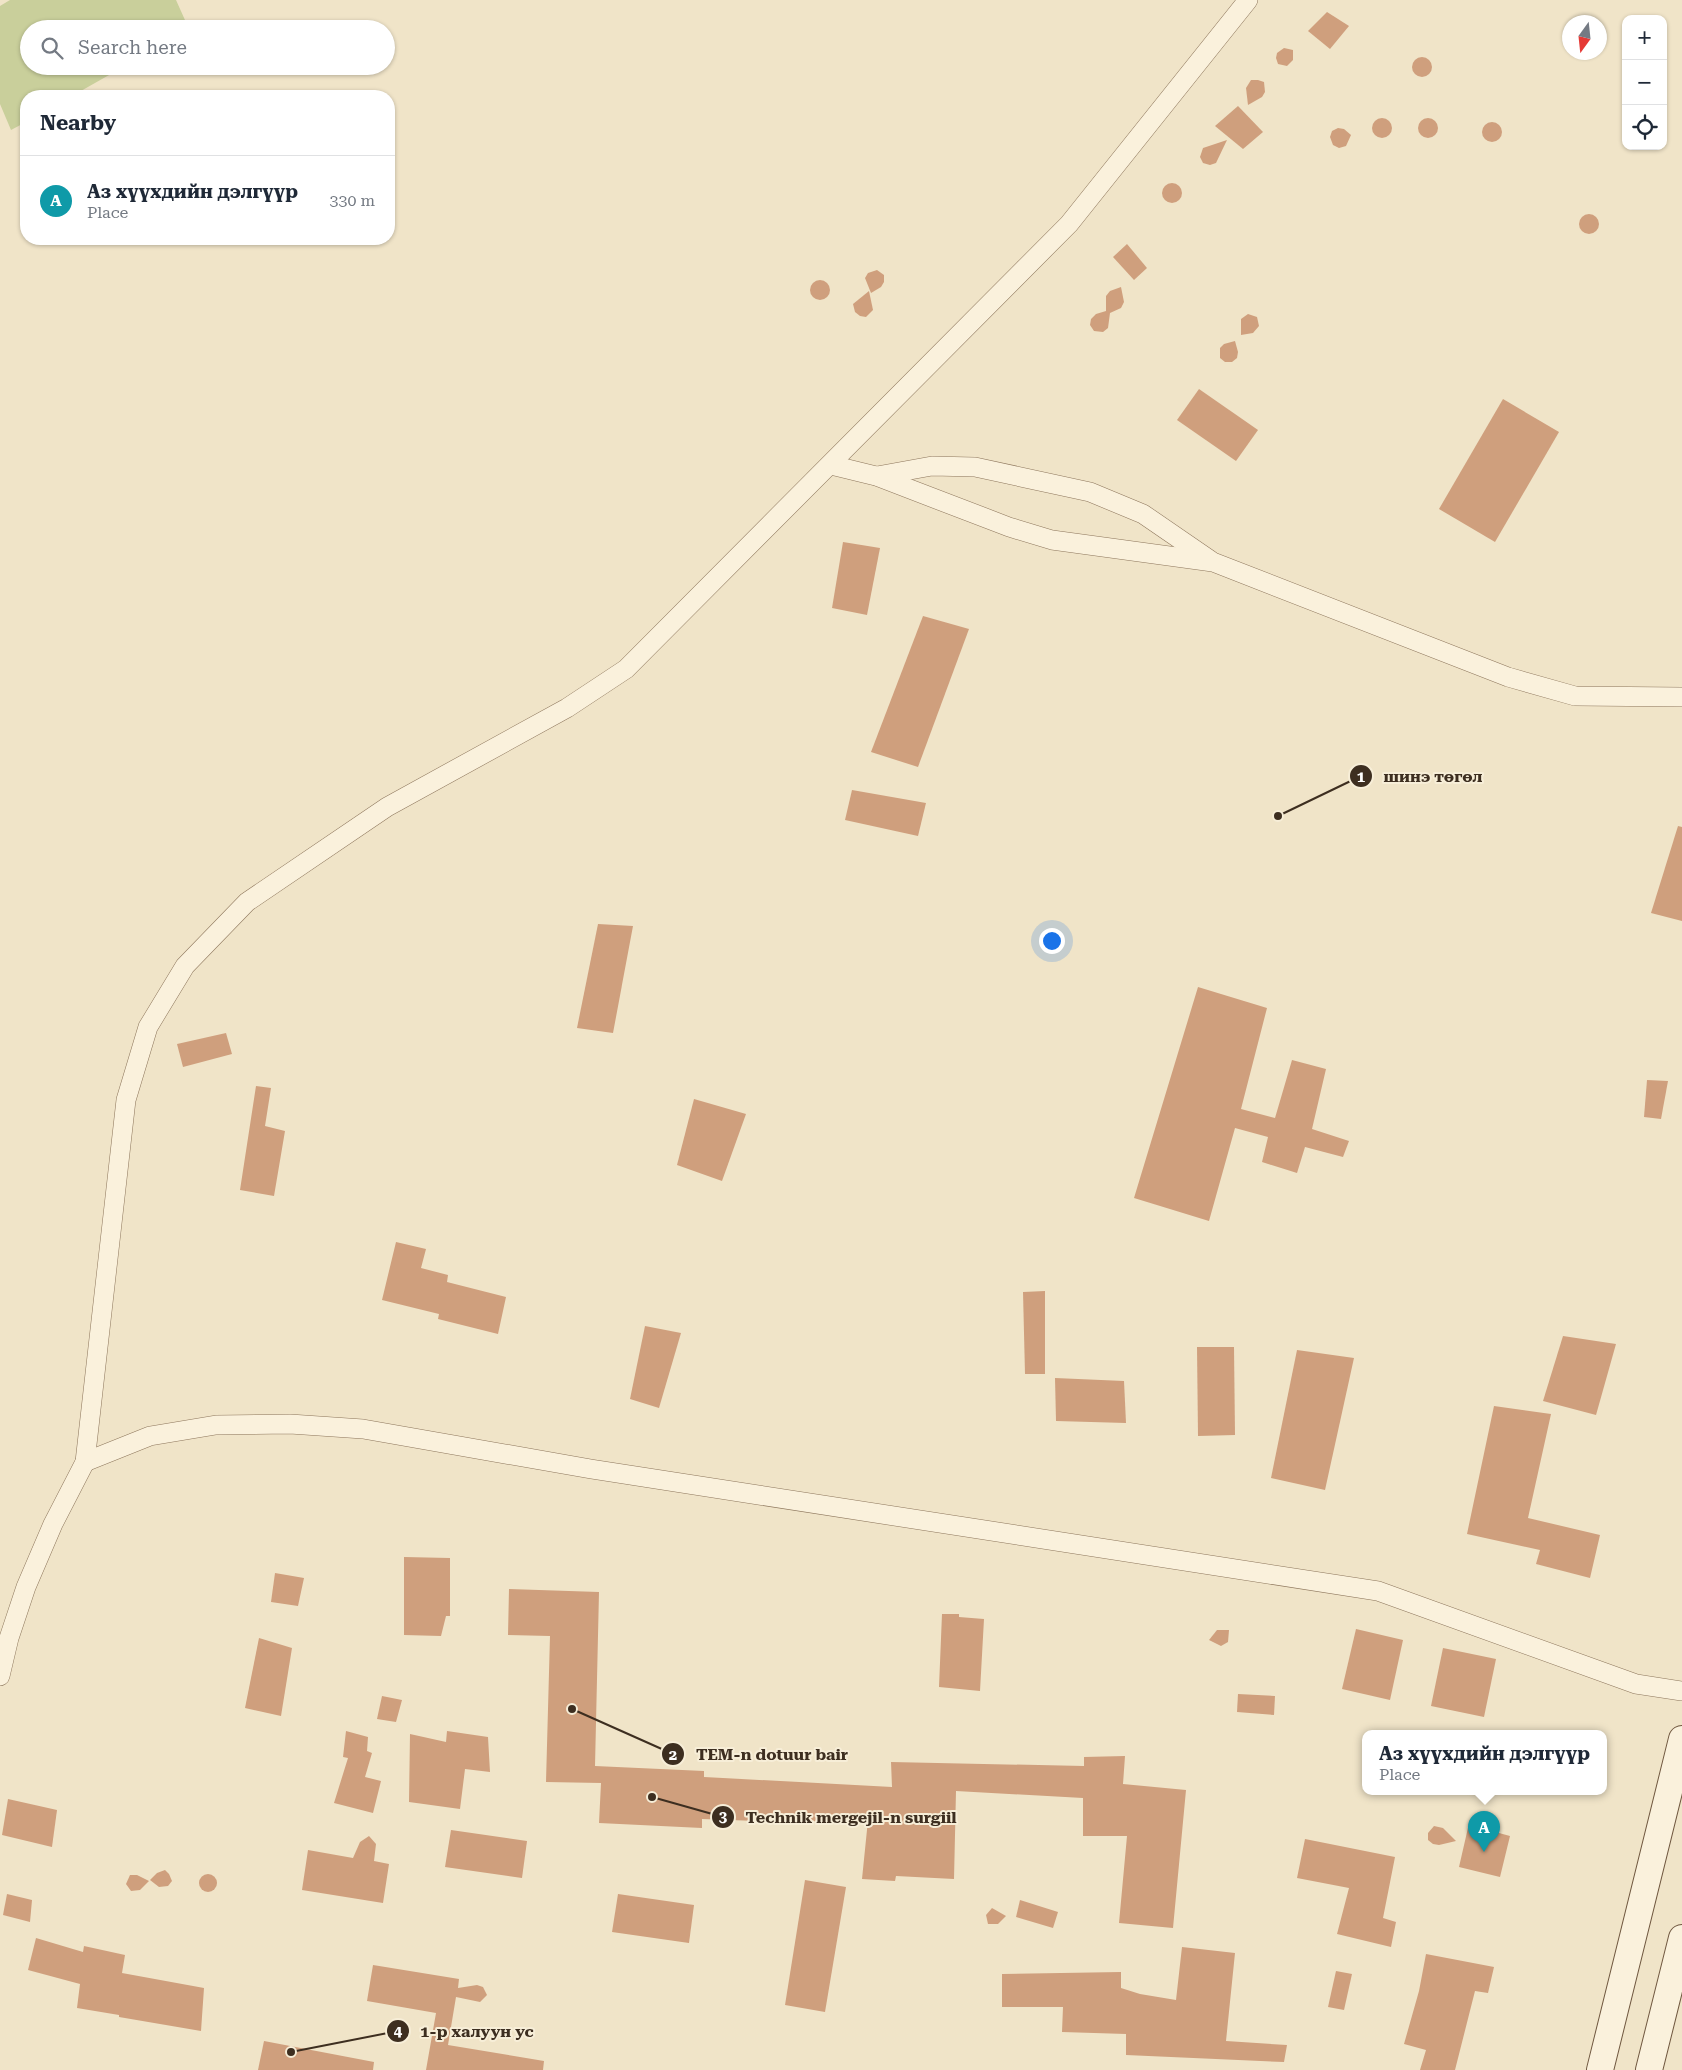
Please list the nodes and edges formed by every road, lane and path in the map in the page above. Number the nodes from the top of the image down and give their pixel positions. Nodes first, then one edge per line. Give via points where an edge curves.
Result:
1 (1248, 0) edge
2 (831, 465) junction
3 (876, 476) junction
4 (1213, 562) junction
5 (1682, 697) edge
6 (84, 1462) junction
7 (0, 1676) edge
8 (1682, 1691) edge
9 (1682, 1740) edge
10 (1682, 1938) edge
11 (1600, 2070) edge
12 (1649, 2070) edge

1 - 2 street via 1069,224
2 - 3 street
2 - 6 street via 626,669 567,708 362,823 247,902 185,966 148,1027 126,1100
3 - 4 street via 1052,540
3 - 4 street via 932,466 976,467 1090,492 1143,514
4 - 5 street via 1508,677 1575,696
6 - 7 street via 26,1587
6 - 8 street via 150,1436 216,1425 290,1424 363,1429 591,1469 1378,1591 1636,1684
9 - 11 main road
10 - 12 main road

